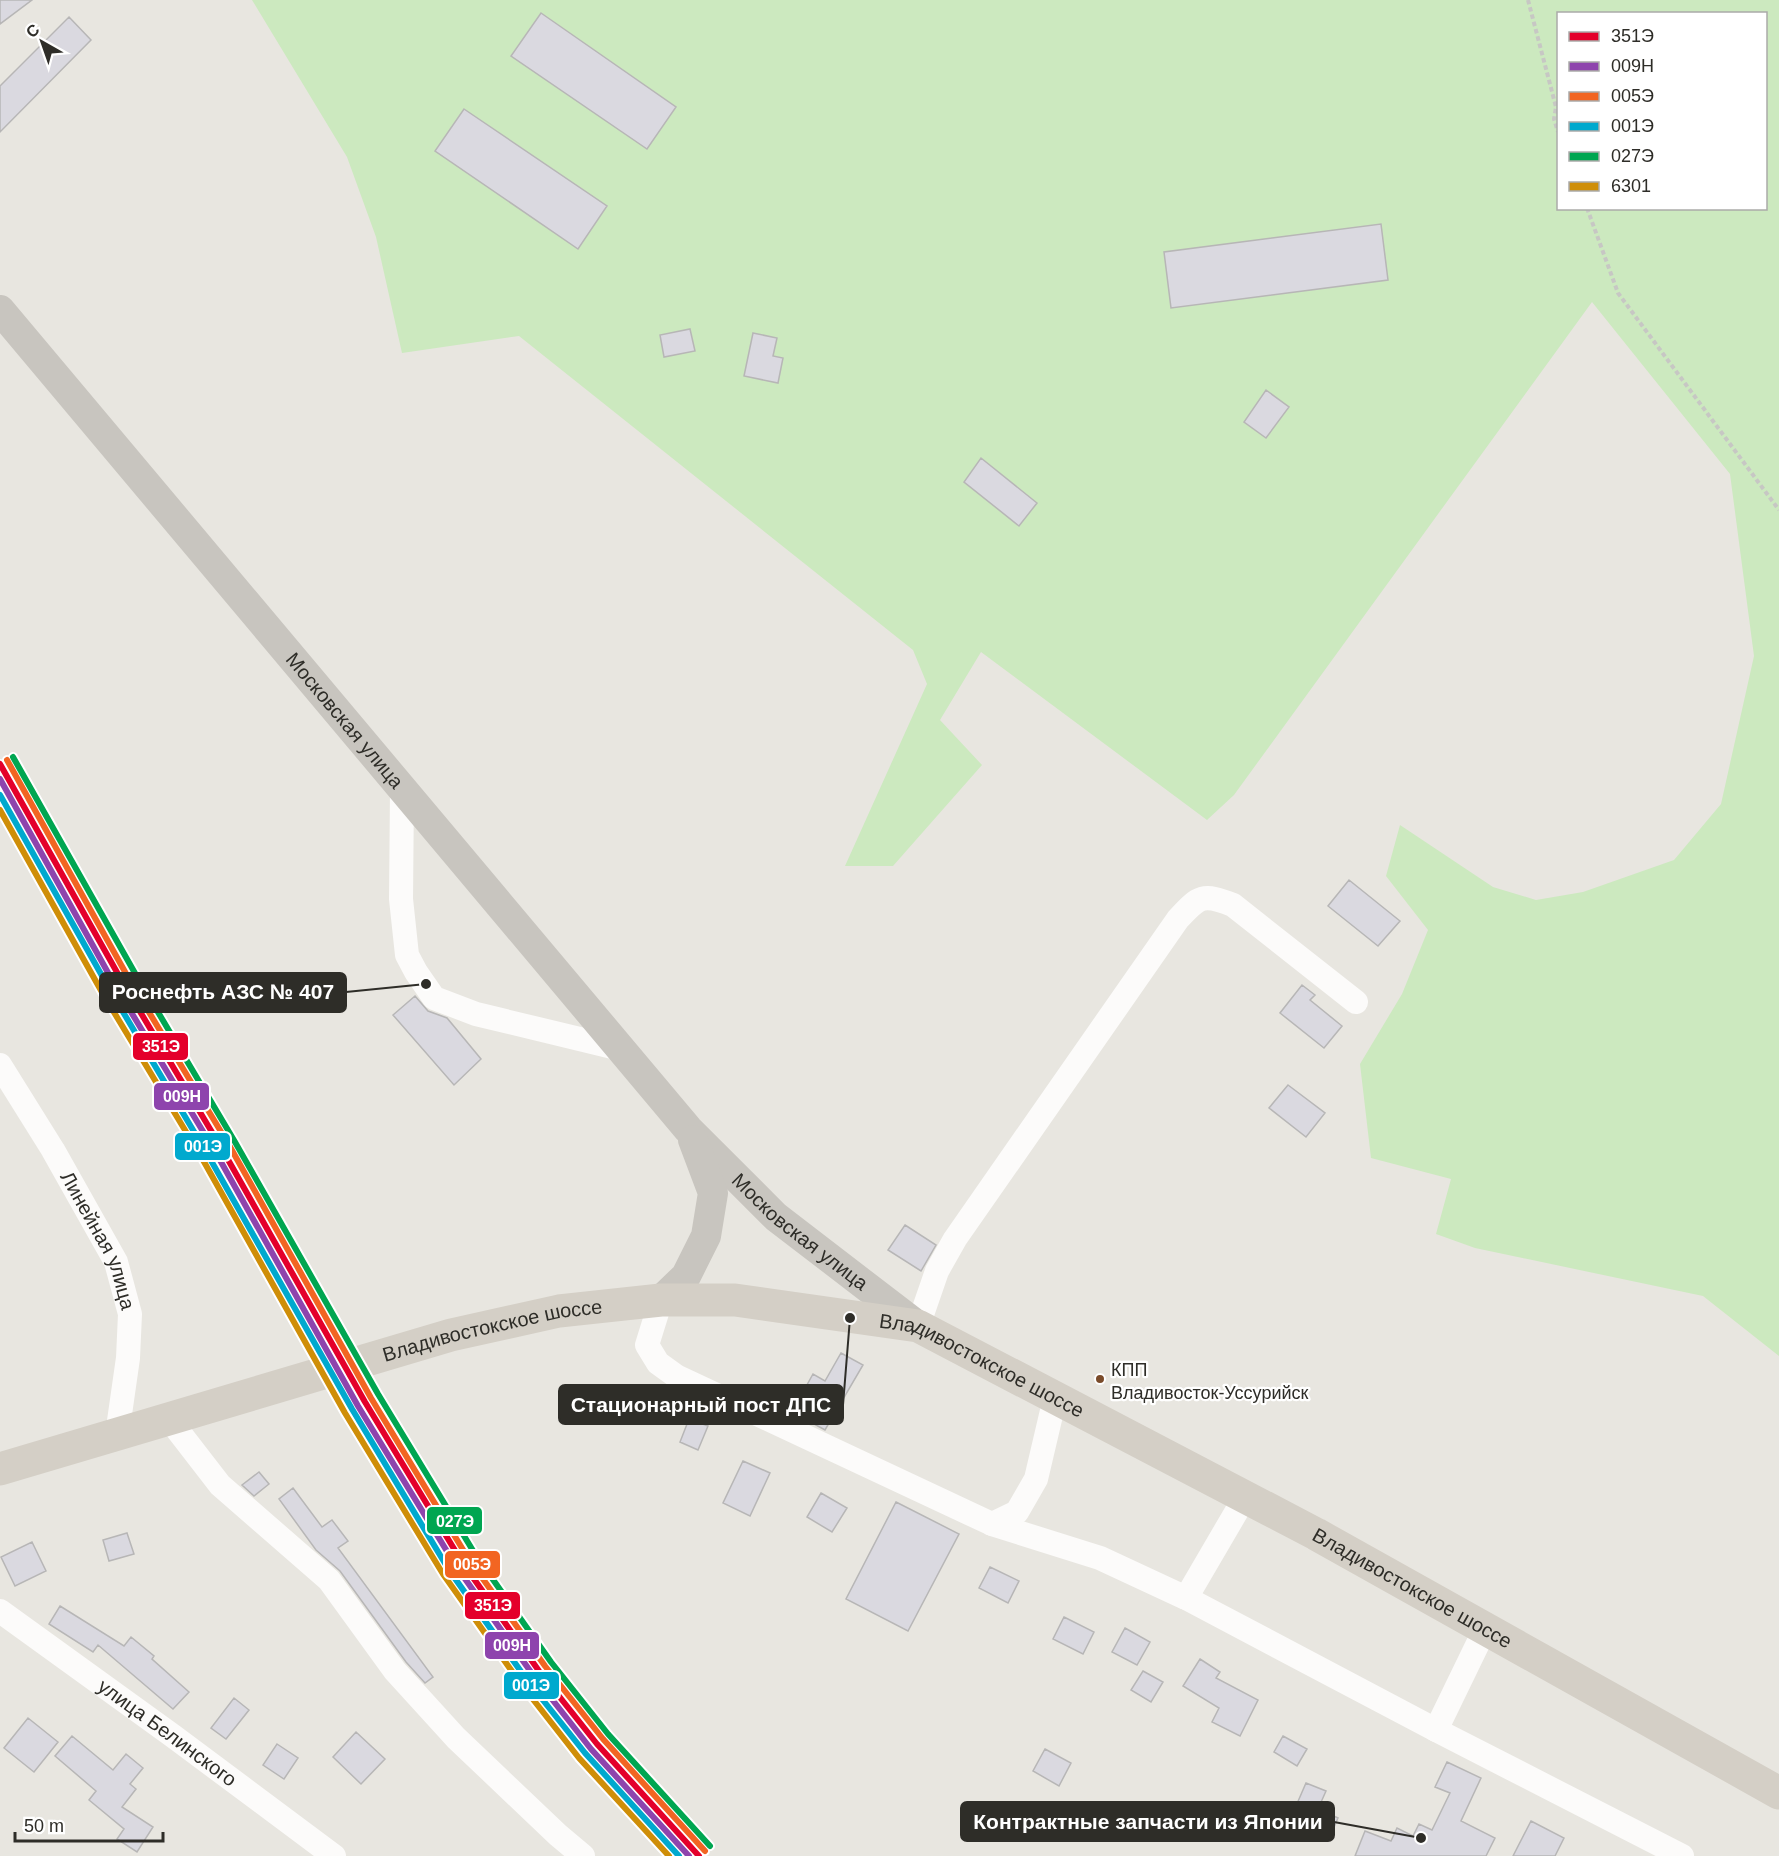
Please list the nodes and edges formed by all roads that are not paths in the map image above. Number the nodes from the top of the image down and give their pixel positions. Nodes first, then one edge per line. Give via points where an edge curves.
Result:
1 (0, 310) edge
2 (402, 791) junction
3 (1356, 1002) dead end
4 (621, 1049) junction
5 (0, 1065) edge
6 (688, 1129) junction
7 (661, 1300) junction
8 (918, 1326) junction
9 (1055, 1398) junction
10 (183, 1415) junction
11 (117, 1435) junction
12 (0, 1469) edge
13 (1245, 1497) junction
14 (992, 1524) junction
15 (1186, 1599) junction
16 (0, 1611) edge
17 (1485, 1629) junction
18 (1436, 1730) junction
19 (1779, 1793) edge
20 (334, 1856) edge
21 (583, 1856) edge
22 (1682, 1856) edge

1 - 2 main road, Московская улица
2 - 4 main road, Московская улица
2 - 4 street via 401,899 407,955 434,998 477,1014
3 - 8 street via 1233,905 1211,896 1193,902 955,1239 937,1271
4 - 6 main road, Московская улица
5 - 11 street, Линейная улица via 116,1262 130,1314
6 - 7 main road, Московская улица via 713,1192 706,1236 686,1276
6 - 8 main road, Московская улица via 776,1217
7 - 8 highway, Владивостокское шоссе via 735,1300
7 - 10 highway, Владивостокское шоссе via 559,1311 451,1335
7 - 14 street via 647,1345 658,1363 676,1376
8 - 9 highway, Владивостокское шоссе
9 - 13 highway, Владивостокское шоссе
9 - 14 street via 1036,1479 1017,1512
10 - 11 highway, Владивостокское шоссе
10 - 21 street via 220,1485 329,1580 394,1671 456,1738
11 - 12 highway, Владивостокское шоссе
13 - 15 street
13 - 17 highway, Владивостокское шоссе
14 - 15 street via 1100,1558
15 - 18 street
16 - 20 street, улица Белинского
17 - 18 street
17 - 19 highway, Владивостокское шоссе
18 - 22 street

